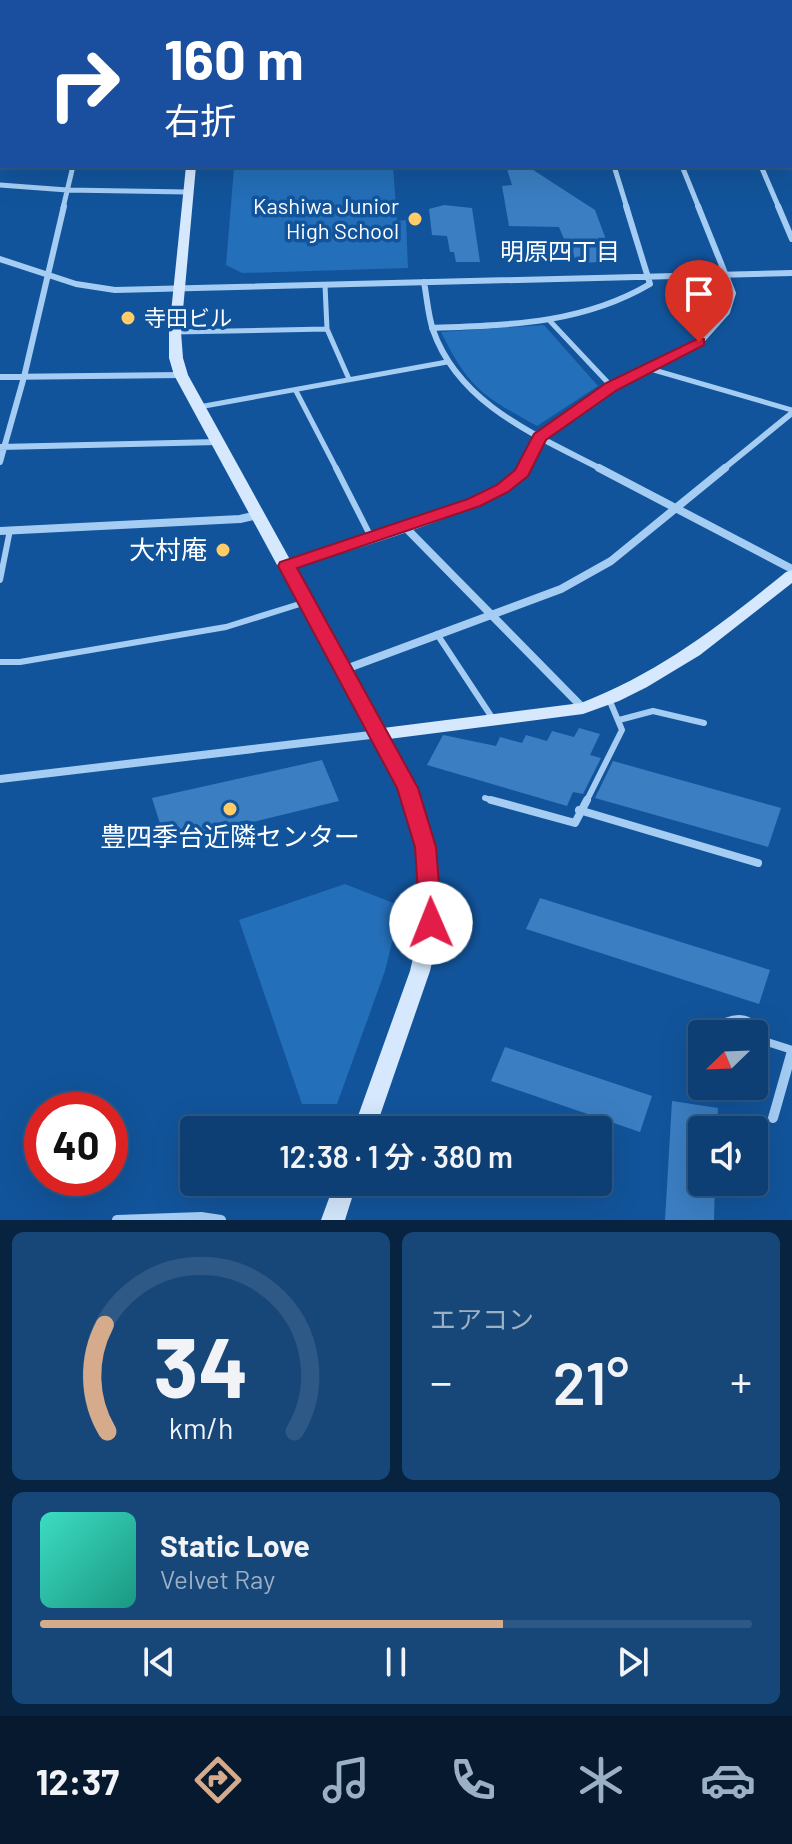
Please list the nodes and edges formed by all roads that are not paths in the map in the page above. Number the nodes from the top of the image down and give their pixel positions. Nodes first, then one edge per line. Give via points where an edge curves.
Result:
1 (72, 168) edge
2 (191, 168) edge
3 (615, 168) edge
4 (683, 168) edge
5 (762, 168) edge
6 (0, 185) edge
7 (67, 190) junction
8 (188, 192) junction
9 (792, 239) edge
10 (0, 259) edge
11 (792, 273) edge
12 (48, 274) junction
13 (728, 275) junction
14 (649, 277) junction
15 (424, 282) junction
16 (325, 285) junction
17 (179, 288) junction
18 (549, 320) junction
19 (432, 328) junction
20 (327, 329) junction
21 (175, 332) junction
22 (447, 362) junction
23 (647, 368) junction
24 (181, 375) junction
25 (0, 377) edge
26 (24, 377) junction
27 (349, 379) junction
28 (612, 387) junction
29 (296, 391) junction
30 (199, 407) junction
31 (792, 412) edge
32 (540, 437) junction
33 (218, 442) junction
34 (2, 447) edge
35 (0, 462) edge
36 (677, 508) junction
37 (259, 515) junction
38 (405, 527) junction
39 (10, 530) junction
40 (0, 531) edge
41 (372, 539) junction
42 (287, 566) junction
43 (792, 569) edge
44 (792, 575) edge
45 (0, 580) edge
46 (306, 602) junction
47 (492, 614) junction
48 (437, 634) junction
49 (0, 662) edge
50 (343, 670) junction
51 (609, 699) junction
52 (583, 708) junction
53 (493, 719) junction
54 (619, 720) junction
55 (704, 723) dead end
56 (379, 734) junction
57 (0, 779) edge
58 (485, 798) dead end
59 (579, 810) junction
60 (758, 863) dead end
61 (768, 1042) edge
62 (792, 1050) edge
63 (369, 1116) edge
64 (773, 1118) dead end
65 (341, 1196) edge
66 (117, 1220) edge
67 (221, 1220) edge
68 (333, 1220) edge

1 - 7 street
2 - 8 street
3 - 14 street
4 - 13 street
5 - 9 street
6 - 7 street
7 - 8 street
7 - 12 street
8 - 17 street
10 - 12 street
11 - 13 street
12 - 17 street via 92,288
12 - 26 street
13 - 14 street
13 - 23 street via 733,293 729,314 699,342
14 - 15 street
14 - 18 street via 650,284 630,298
15 - 16 street
15 - 19 street
16 - 17 street
16 - 20 lane
17 - 21 street
18 - 19 street
18 - 28 lane
19 - 22 street
20 - 21 lane
20 - 27 lane
21 - 24 street
22 - 27 lane
22 - 32 street via 475,396
23 - 28 street
23 - 31 lane
24 - 26 street
24 - 30 street
25 - 26 street
26 - 34 street
27 - 29 lane
28 - 32 street
29 - 30 lane
29 - 41 lane
30 - 33 street
31 - 36 street
32 - 36 street
32 - 38 street via 522,472 503,488
33 - 34 street
33 - 37 street
34 - 35 street
36 - 43 street
36 - 47 street via 598,568 561,589
37 - 39 street
37 - 42 street
38 - 41 street
38 - 47 street
39 - 40 street
39 - 45 lane
41 - 42 street
42 - 46 street
44 - 51 street via 717,639
46 - 49 lane via 226,627
46 - 50 street
47 - 48 street
47 - 52 street
48 - 50 street
48 - 53 lane
50 - 56 street
51 - 52 street
51 - 54 lane
52 - 53 street
53 - 56 street
54 - 55 lane via 653,711
54 - 59 lane via 622,730
56 - 57 street
56 - 63 street via 418,815 430,880 431,923 420,971
58 - 59 lane via 575,823
59 - 60 lane
61 - 62 lane
62 - 64 street
65 - 68 street
66 - 67 street

